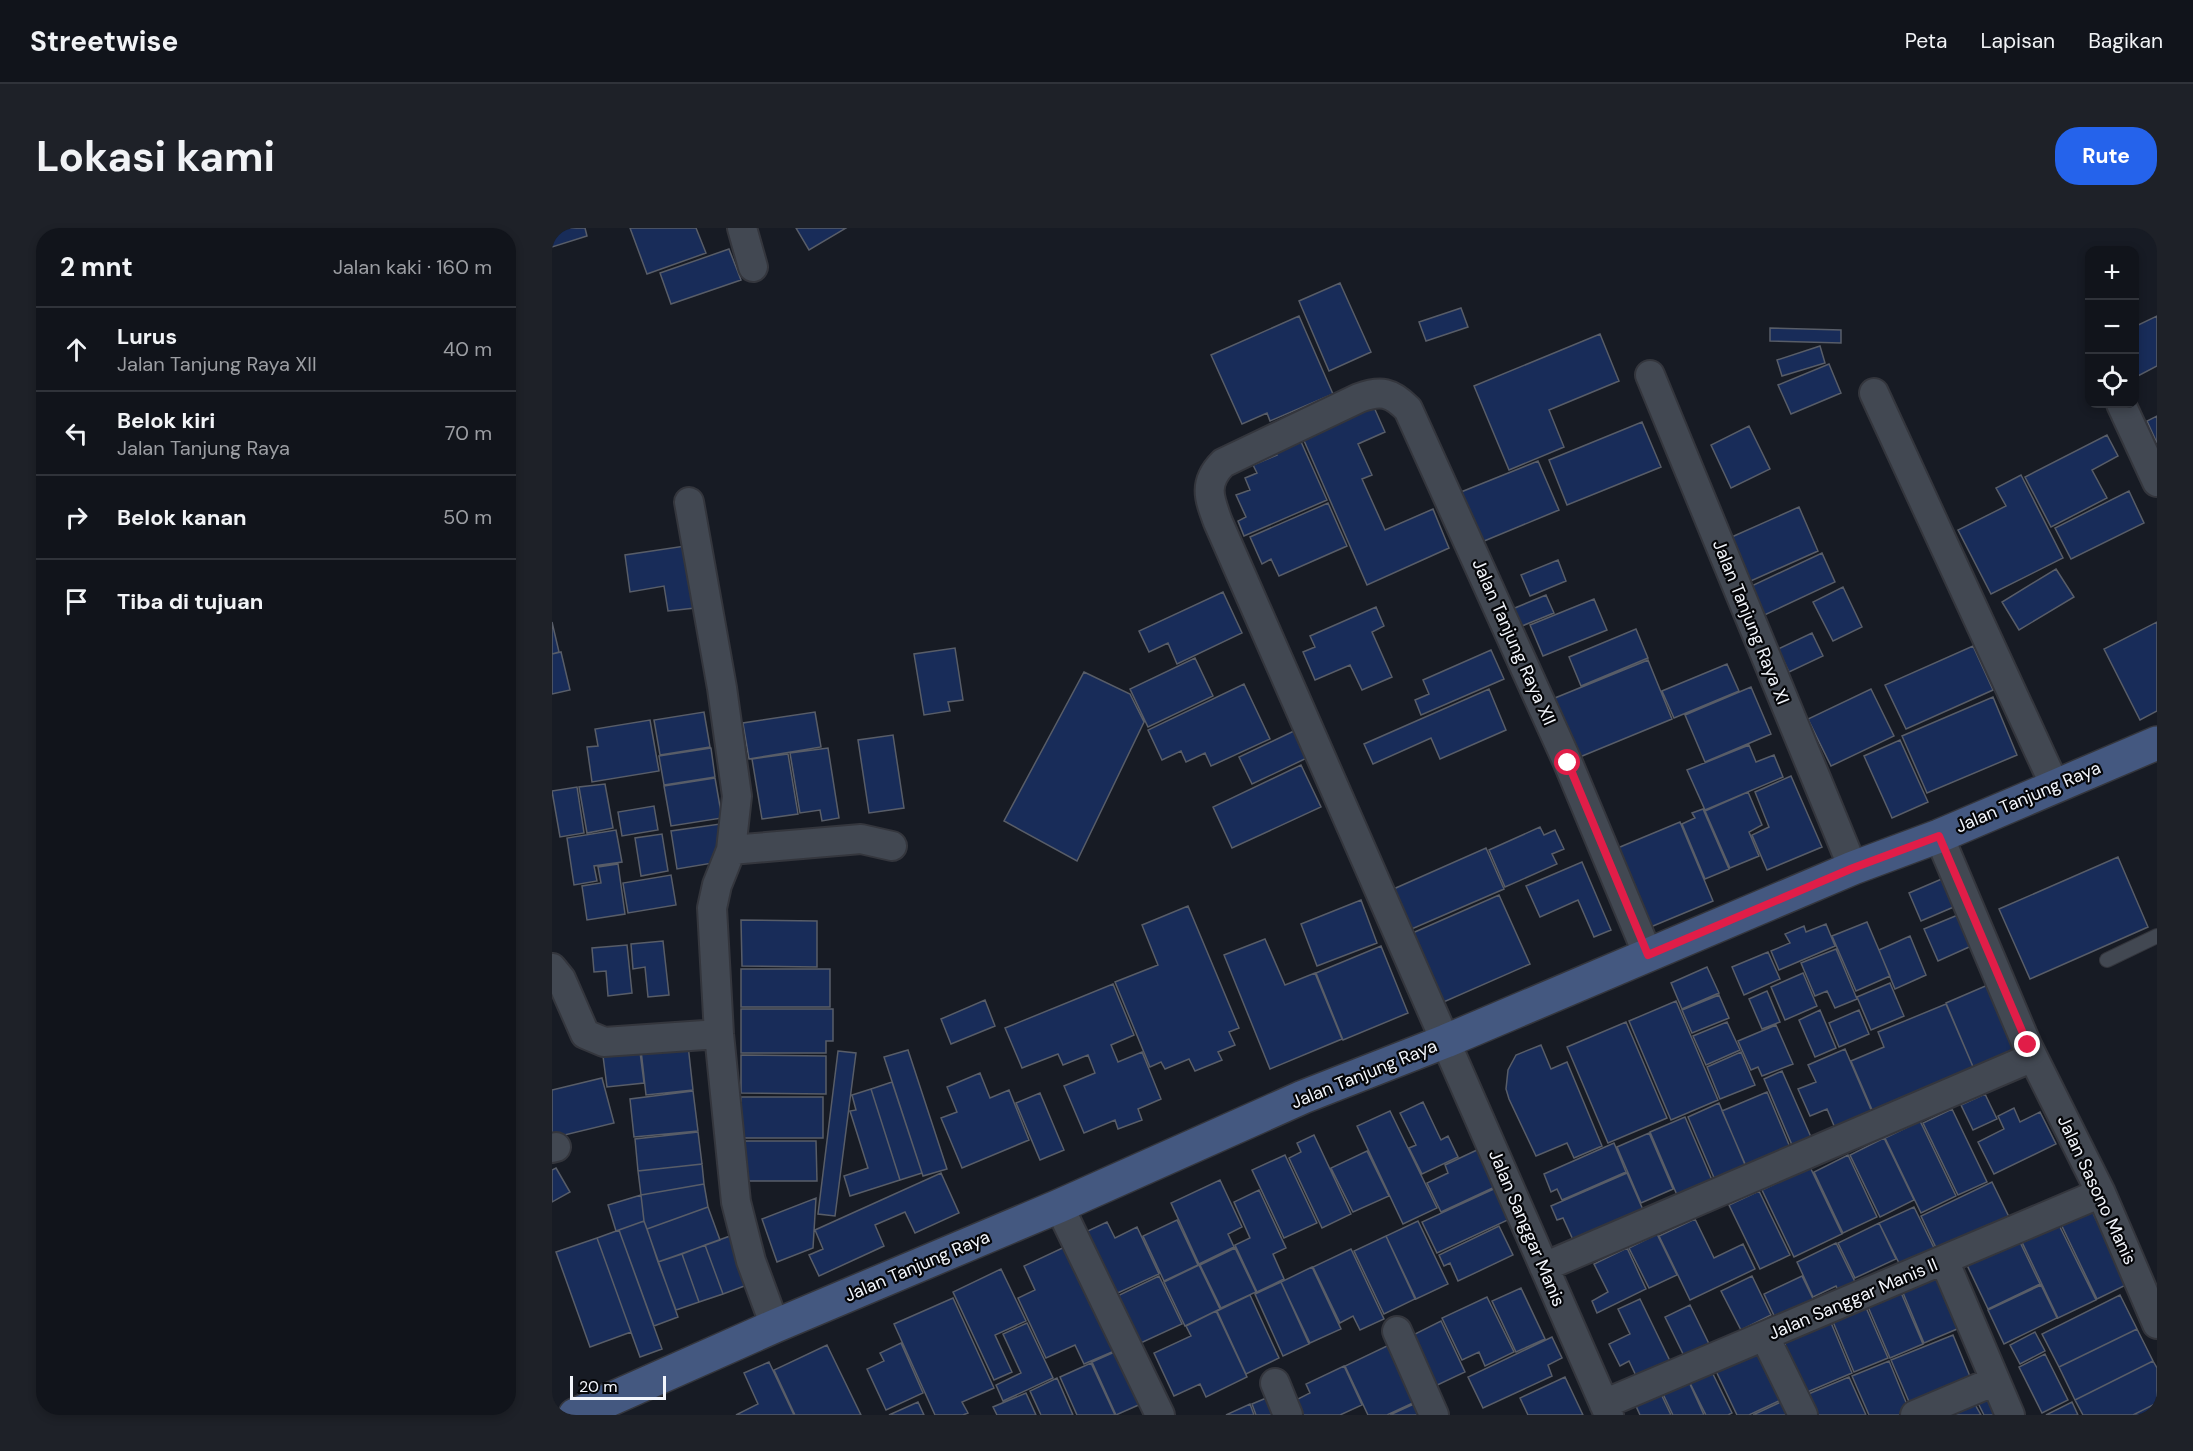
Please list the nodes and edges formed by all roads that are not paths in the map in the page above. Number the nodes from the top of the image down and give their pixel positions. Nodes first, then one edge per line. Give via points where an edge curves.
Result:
1 (742, 228) edge
2 (753, 267) dead end
3 (1650, 375) dead end
4 (1874, 393) dead end
5 (1399, 400) joint
6 (2123, 408) edge
7 (2157, 482) edge
8 (689, 502) dead end
9 (2157, 743) edge
10 (2055, 786) junction
11 (1939, 836) junction
12 (892, 846) dead end
13 (731, 850) junction
14 (1853, 868) junction
15 (2157, 936) edge
16 (1648, 955) junction
17 (2107, 960) dead end
18 (552, 968) edge
19 (718, 1034) junction
20 (1446, 1041) junction
21 (2033, 1057) junction
22 (2101, 1193) junction
23 (1059, 1206) junction
24 (1944, 1260) junction
25 (1544, 1267) junction
26 (2157, 1324) edge
27 (775, 1326) junction
28 (1397, 1331) dead end
29 (1765, 1337) junction
30 (1995, 1381) junction
31 (1275, 1383) dead end
32 (1606, 1409) edge
33 (575, 1415) edge
34 (1160, 1415) edge
35 (1288, 1415) edge
36 (1434, 1415) edge
37 (1803, 1415) edge
38 (1915, 1415) edge
39 (2010, 1415) edge

1 - 2 street
3 - 14 street, Jalan Tanjung Raya XI
4 - 10 street
5 - 16 street, Jalan Tanjung Raya XII via 1414,420 1564,753
5 - 20 street, Jalan Sanggar Manis via 1380,393 1359,398 1224,463 1209,488 1218,522
6 - 7 street
8 - 13 street via 737,796
9 - 10 main road, Jalan Tanjung Raya
10 - 11 main road, Jalan Tanjung Raya
11 - 14 main road, Jalan Tanjung Raya
11 - 21 street, Jalan Sasono Manis
12 - 13 street via 861,839
13 - 19 street via 712,908
14 - 16 main road, Jalan Tanjung Raya
15 - 17 lane
16 - 20 main road, Jalan Tanjung Raya
18 - 19 street via 561,979 581,1028 590,1037 604,1042
19 - 27 street via 736,1202 751,1261
20 - 23 main road, Jalan Tanjung Raya via 1303,1097
20 - 25 street, Jalan Sanggar Manis
21 - 22 street, Jalan Sasono Manis
21 - 25 street
22 - 24 street, Jalan Sanggar Manis II
22 - 26 street, Jalan Sasono Manis
23 - 27 main road, Jalan Tanjung Raya
23 - 34 street
24 - 29 street, Jalan Sanggar Manis II
24 - 30 street
25 - 32 street, Jalan Sanggar Manis
27 - 33 main road, Jalan Tanjung Raya
28 - 36 street
29 - 32 street, Jalan Sanggar Manis II
29 - 37 street
30 - 38 street
30 - 39 street
31 - 35 street

